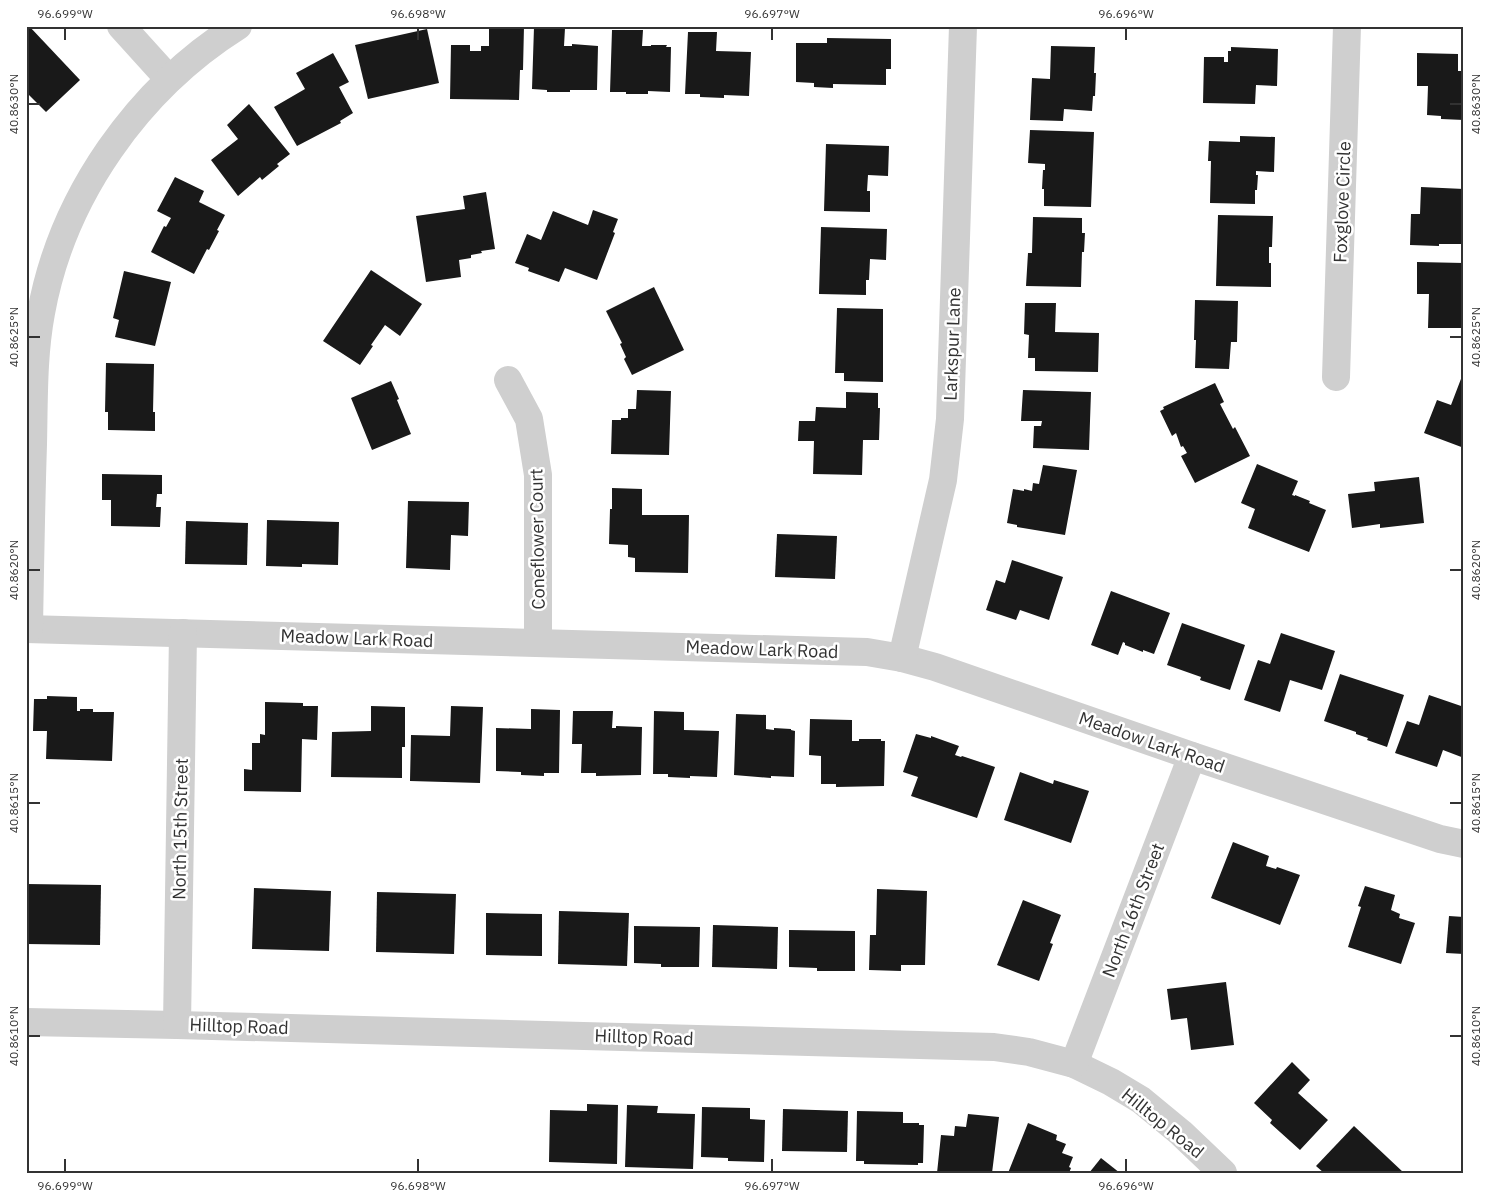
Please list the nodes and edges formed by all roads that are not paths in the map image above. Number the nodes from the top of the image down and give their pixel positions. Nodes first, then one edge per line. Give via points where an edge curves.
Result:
1 (121, 26) edge
2 (238, 26) edge
3 (962, 26) edge
4 (1347, 26) edge
5 (169, 79) junction
6 (34, 310) edge
7 (1336, 377) dead end
8 (508, 380) dead end
9 (28, 629) edge
10 (183, 634) junction
11 (538, 643) junction
12 (902, 658) junction
13 (1192, 756) junction
14 (1464, 844) edge
15 (26, 1022) edge
16 (177, 1025) junction
17 (1074, 1064) junction
18 (1223, 1173) edge

1 - 5 street
2 - 5 street via 213,42
3 - 12 street, Larkspur Lane via 950,420 943,480
4 - 7 street, Foxglove Circle
5 - 6 street via 125,128 94,173 70,218
6 - 9 street
8 - 11 street, Coneflower Court via 529,419 538,475
9 - 10 street, Meadow Lark Road
10 - 11 street, Meadow Lark Road
10 - 16 street, North 15th Street
11 - 12 street, Meadow Lark Road via 867,652
12 - 13 street, Meadow Lark Road
13 - 14 street, Meadow Lark Road via 1431,836
13 - 17 street, North 16th Street
15 - 16 street, Hilltop Road
16 - 17 street, Hilltop Road via 994,1047
17 - 18 street, Hilltop Road via 1141,1100

